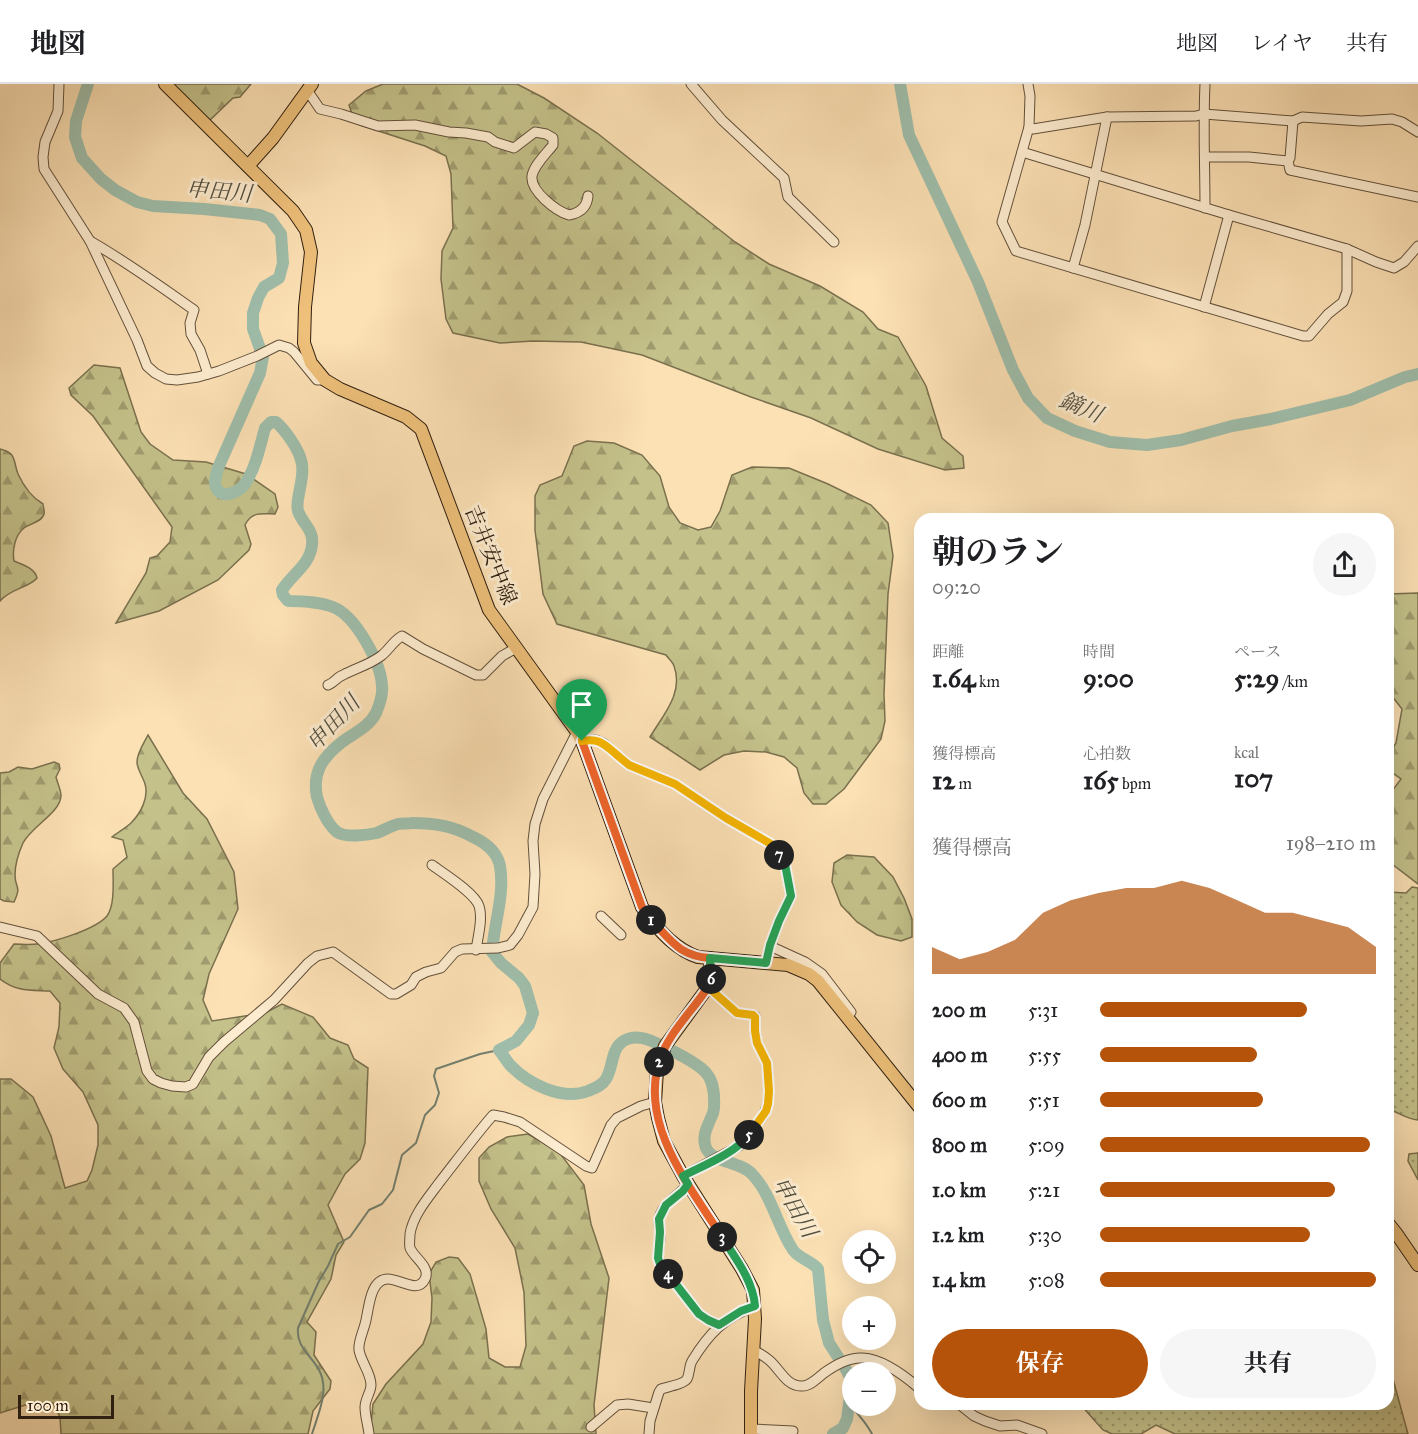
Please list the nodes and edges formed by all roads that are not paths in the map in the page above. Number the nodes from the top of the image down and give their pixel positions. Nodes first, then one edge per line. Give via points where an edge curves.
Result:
1 (59, 84) edge
2 (165, 84) edge
3 (691, 84) edge
4 (1028, 84) edge
5 (1205, 84) edge
6 (310, 87) edge
7 (1204, 114) junction
8 (1107, 117) junction
9 (1293, 121) junction
10 (1029, 127) junction
11 (1418, 132) edge
12 (1022, 152) junction
13 (1206, 158) junction
14 (1288, 161) junction
15 (248, 166) junction
16 (1095, 175) junction
17 (588, 196) dead end
18 (1418, 197) edge
19 (1205, 208) junction
20 (1229, 215) junction
21 (90, 241) junction
22 (834, 242) dead end
23 (1418, 246) edge
24 (1347, 249) junction
25 (1073, 268) junction
26 (1204, 307) junction
27 (208, 374) junction
28 (325, 380) junction
29 (516, 648) junction
30 (328, 685) dead end
31 (579, 736) junction
32 (432, 865) dead end
33 (601, 916) dead end
34 (0, 927) edge
35 (621, 935) dead end
36 (770, 945) junction
37 (476, 950) junction
38 (710, 958) junction
39 (766, 963) junction
40 (708, 987) junction
41 (848, 1018) junction
42 (914, 1100) edge
43 (655, 1102) junction
44 (686, 1180) junction
45 (1394, 1230) edge
46 (1418, 1265) edge
47 (755, 1306) junction
48 (719, 1325) junction
49 (753, 1350) junction
50 (914, 1384) edge
51 (653, 1408) junction
52 (966, 1410) edge
53 (591, 1427) dead end
54 (793, 1431) dead end
55 (751, 1432) edge
56 (369, 1434) edge
57 (649, 1434) edge
58 (1042, 1434) edge

1 - 21 street via 58,111 45,142 44,170
2 - 15 main road, 吉井安中線
3 - 22 street via 722,120 784,178 788,197
4 - 10 street
5 - 7 street
6 - 15 main road
6 - 17 street via 320,109 378,126 415,125 466,133 514,148 535,132 546,134 553,145 535,169 534,187 556,209 569,215 585,207
7 - 8 street
7 - 9 street
7 - 13 street
8 - 10 street
8 - 16 street
9 - 11 street via 1302,117 1392,119
9 - 14 street
10 - 12 street
12 - 16 street
12 - 25 street via 1002,222 1016,251
13 - 14 street
13 - 19 street
14 - 18 street via 1290,170
15 - 28 main road, 吉井安中線 via 293,211 306,230 311,252 304,343 311,363
16 - 19 street
16 - 25 street
19 - 20 street
20 - 24 street
20 - 26 street
21 - 27 street via 194,310 191,334
21 - 27 street via 147,366 166,379
23 - 24 street via 1394,268
24 - 26 street via 1347,291 1343,303 1309,336
25 - 26 street
27 - 28 street via 279,345 289,348 317,380
28 - 29 main road, 吉井安中線 via 406,417 421,429 489,610
29 - 30 street via 483,675 476,675 402,636 367,666 341,675
29 - 31 main road, 吉井安中線
31 - 36 street via 603,743 629,765 675,784 771,844 785,864 791,896
31 - 37 street via 543,799 535,824 533,908 510,945
31 - 38 main road, 吉井安中線 via 642,907 674,944 698,957
32 - 37 street via 474,897 480,917
33 - 35 street
34 - 37 street via 37,936 98,994 124,1008 134,1022 147,1071 153,1079 186,1087 193,1084 209,1057 317,956 333,952 396,994 416,977 441,968 455,952
36 - 39 street
36 - 41 street via 822,974 851,1012
38 - 39 main road, 吉井安中線
38 - 40 main road
39 - 41 main road, 吉井安中線 via 788,965 809,974
40 - 43 main road via 665,1046 657,1071
40 - 44 street via 737,1013 755,1017 757,1043 767,1063 768,1104 744,1141
41 - 42 main road, 吉井安中線
43 - 44 main road via 664,1141
43 - 56 street via 617,1118 592,1168 520,1122 494,1115 468,1144 415,1218 410,1247 426,1271 423,1282 417,1286 380,1281 368,1304 359,1347 371,1386 365,1406
44 - 47 main road via 742,1269 753,1290
44 - 48 street via 683,1191 661,1213 658,1258 699,1314
45 - 46 main road
47 - 48 street
47 - 49 main road
48 - 51 street via 691,1362 687,1379 661,1389
49 - 50 street via 771,1361 794,1385 808,1385 842,1363 864,1358 900,1372
49 - 55 main road
51 - 53 street via 618,1405
51 - 57 street
52 - 58 street via 1000,1426 1017,1425
54 - 55 street

